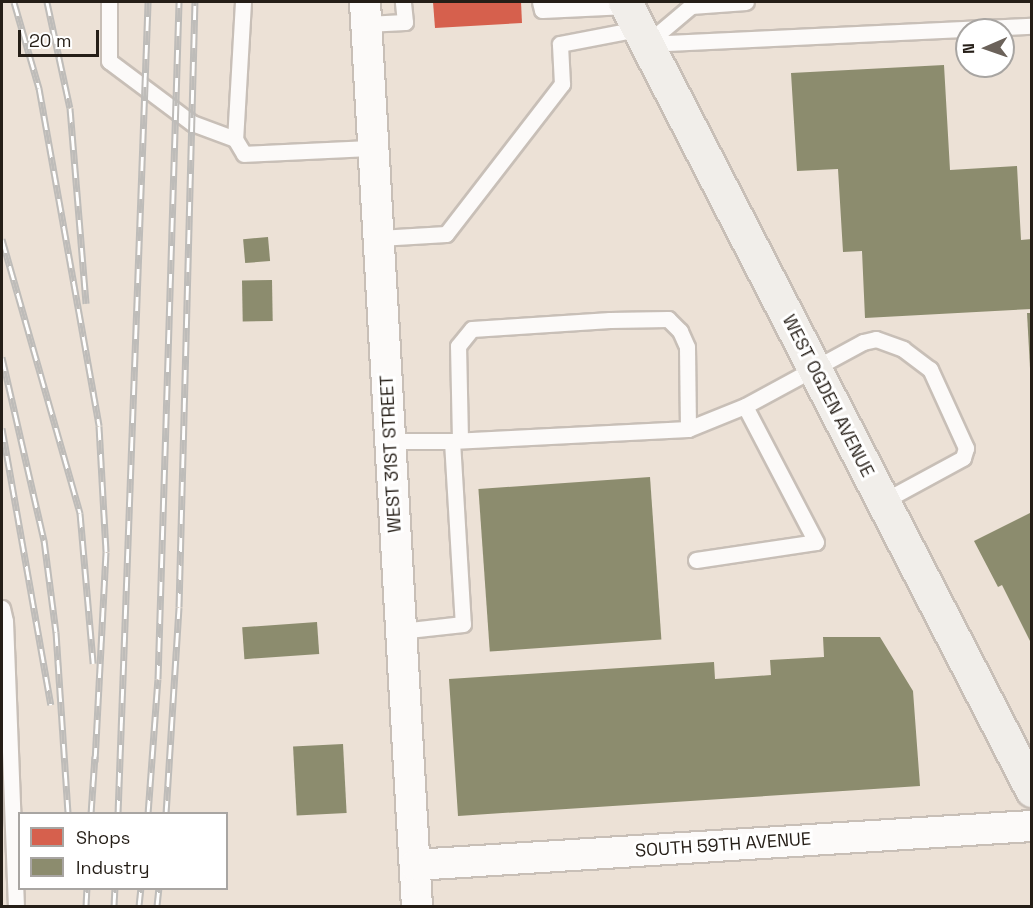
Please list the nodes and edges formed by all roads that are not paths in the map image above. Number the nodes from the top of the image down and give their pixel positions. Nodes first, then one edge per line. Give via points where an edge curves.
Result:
1 (109, 2) edge
2 (243, 2) edge
3 (404, 2) edge
4 (540, 2) edge
5 (746, 2) edge
6 (366, 13) edge
7 (634, 20) edge
8 (1032, 26) edge
9 (235, 140) junction
10 (373, 148) junction
11 (379, 238) junction
12 (814, 369) junction
13 (745, 406) junction
14 (688, 429) junction
15 (456, 440) junction
16 (390, 441) junction
17 (882, 502) junction
18 (696, 560) dead end
19 (2, 608) edge
20 (401, 631) junction
21 (1032, 790) edge
22 (1032, 826) edge
23 (415, 865) junction
24 (16, 906) edge
25 (417, 906) edge

1 - 9 lane via 109,61 192,123
2 - 9 lane
3 - 6 lane via 405,22
4 - 7 lane via 542,10
5 - 7 lane via 691,6
6 - 10 street, WEST 31ST STREET
7 - 8 lane
7 - 11 lane via 560,44 562,84 446,234
7 - 12 main road, WEST OGDEN AVENUE
9 - 10 lane via 244,153
10 - 11 street, WEST 31ST STREET
11 - 16 street, WEST 31ST STREET
12 - 13 lane
12 - 17 main road, WEST OGDEN AVENUE
12 - 17 lane via 876,339 903,349 930,369 966,448 963,458
13 - 14 lane
13 - 18 lane via 816,542
14 - 15 lane
14 - 15 lane via 687,346 680,331 668,319 610,320 472,329 458,346
15 - 16 lane
15 - 20 lane via 463,624
16 - 20 street, WEST 31ST STREET
17 - 21 main road, WEST OGDEN AVENUE
19 - 24 lane
20 - 23 street, WEST 31ST STREET
22 - 23 street, SOUTH 59TH AVENUE
23 - 25 street, WEST 31ST STREET

